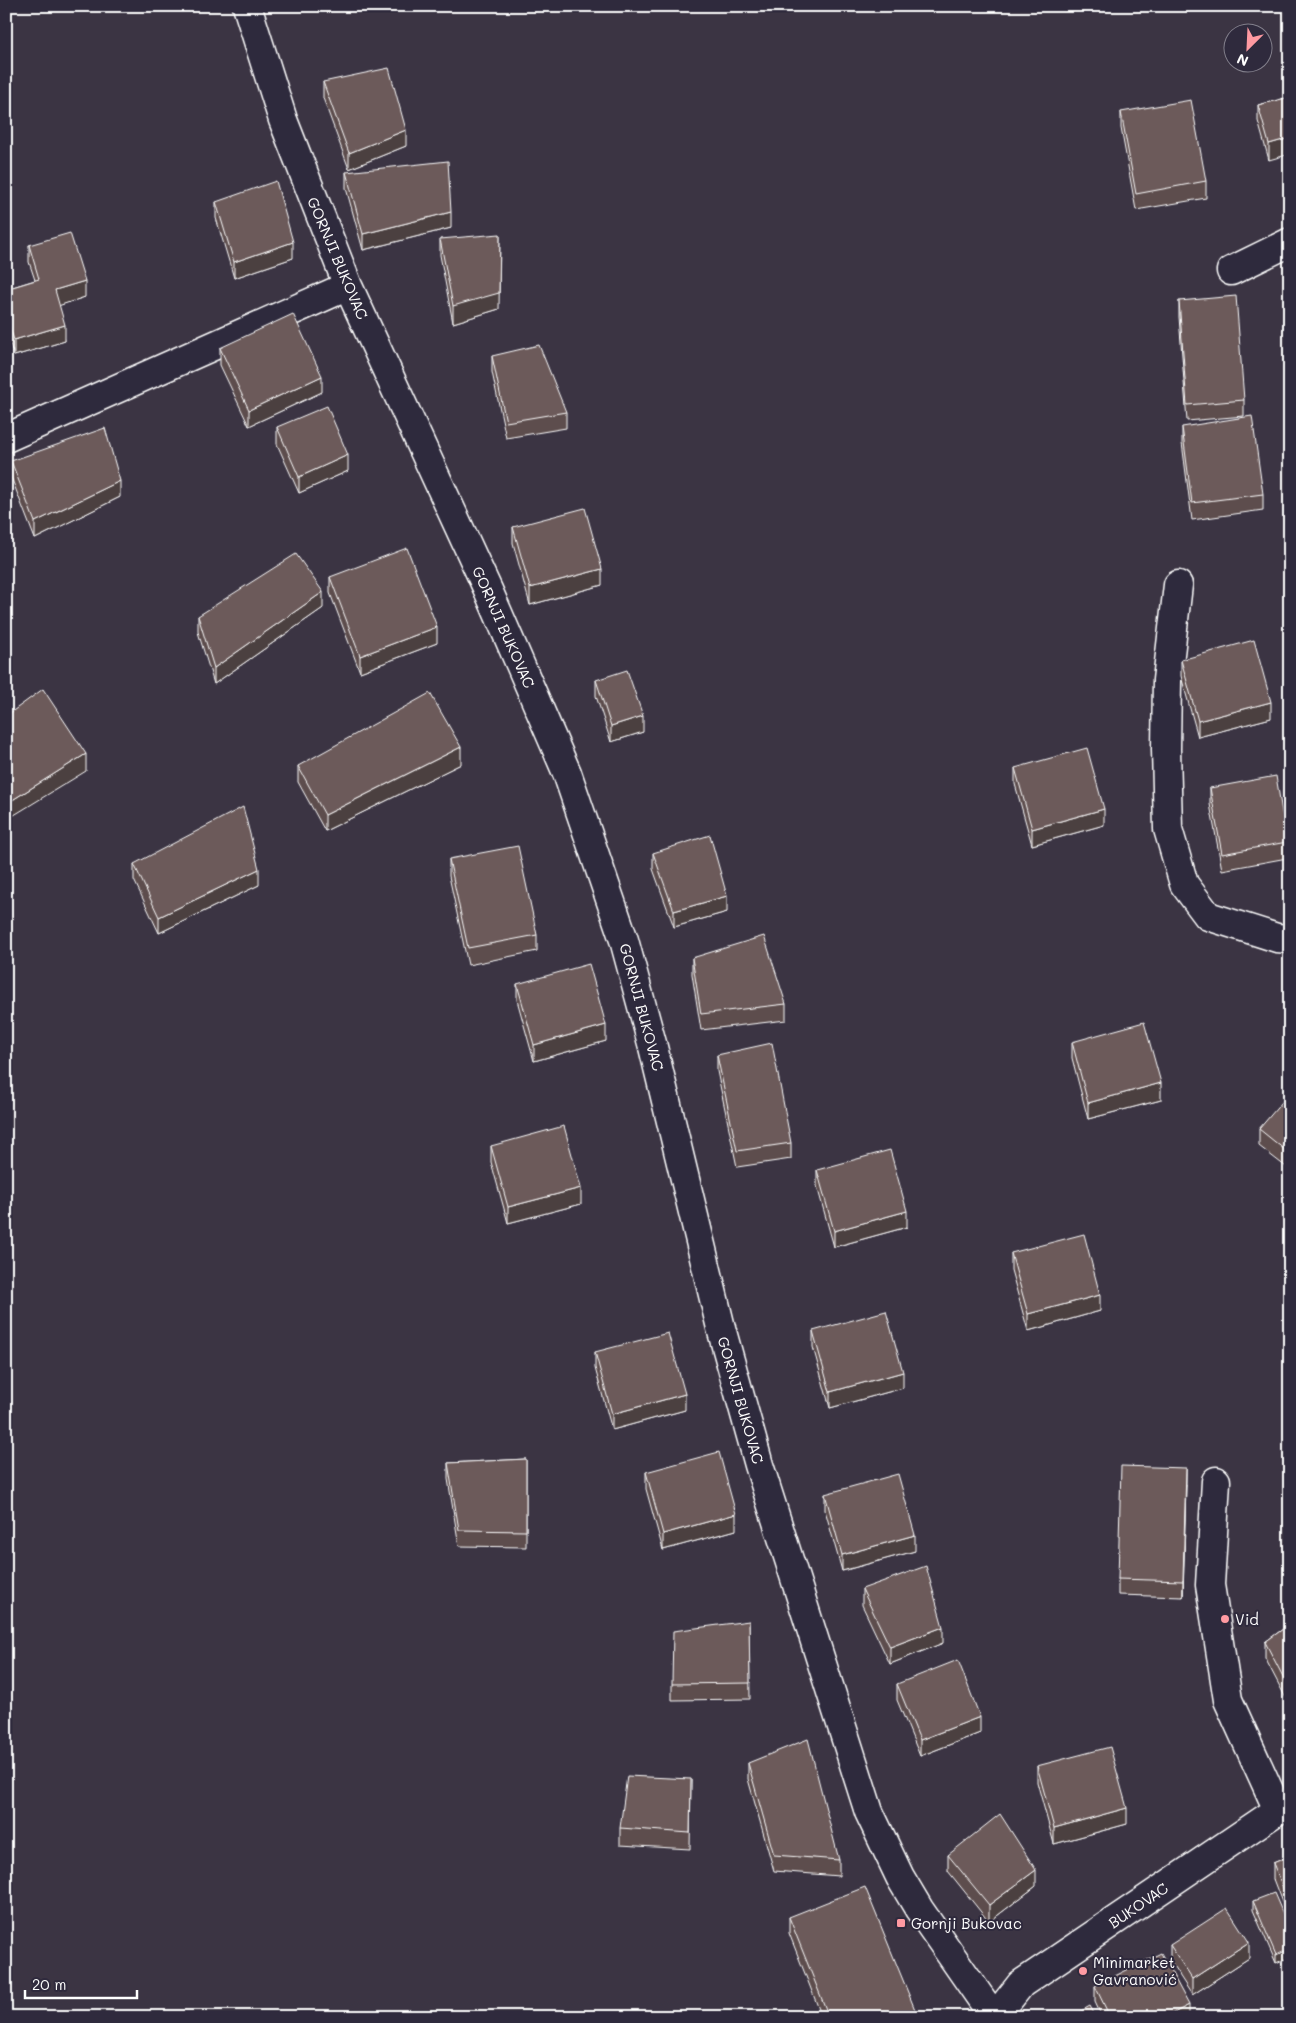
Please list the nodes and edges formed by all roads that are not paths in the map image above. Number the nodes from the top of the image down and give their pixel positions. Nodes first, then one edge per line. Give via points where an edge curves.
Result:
1 (247, 6) edge
2 (1290, 242) edge
3 (1231, 271) dead end
4 (348, 286) junction
5 (6, 438) edge
6 (1178, 585) dead end
7 (1290, 939) edge
8 (1216, 1482) dead end
9 (1284, 1806) edge
10 (995, 2017) edge

1 - 4 street, GORNJI BUKOVAC via 283,120
2 - 3 street
4 - 5 street
4 - 10 street, GORNJI BUKOVAC via 488,590 567,773 624,940 656,1056 721,1328 759,1465 869,1812 918,1909
6 - 7 street via 1167,680 1166,749 1168,829 1184,884 1208,916 1277,938
8 - 9 street via 1210,1585 1228,1700
9 - 10 street, BUKOVAC via 1022,1984

